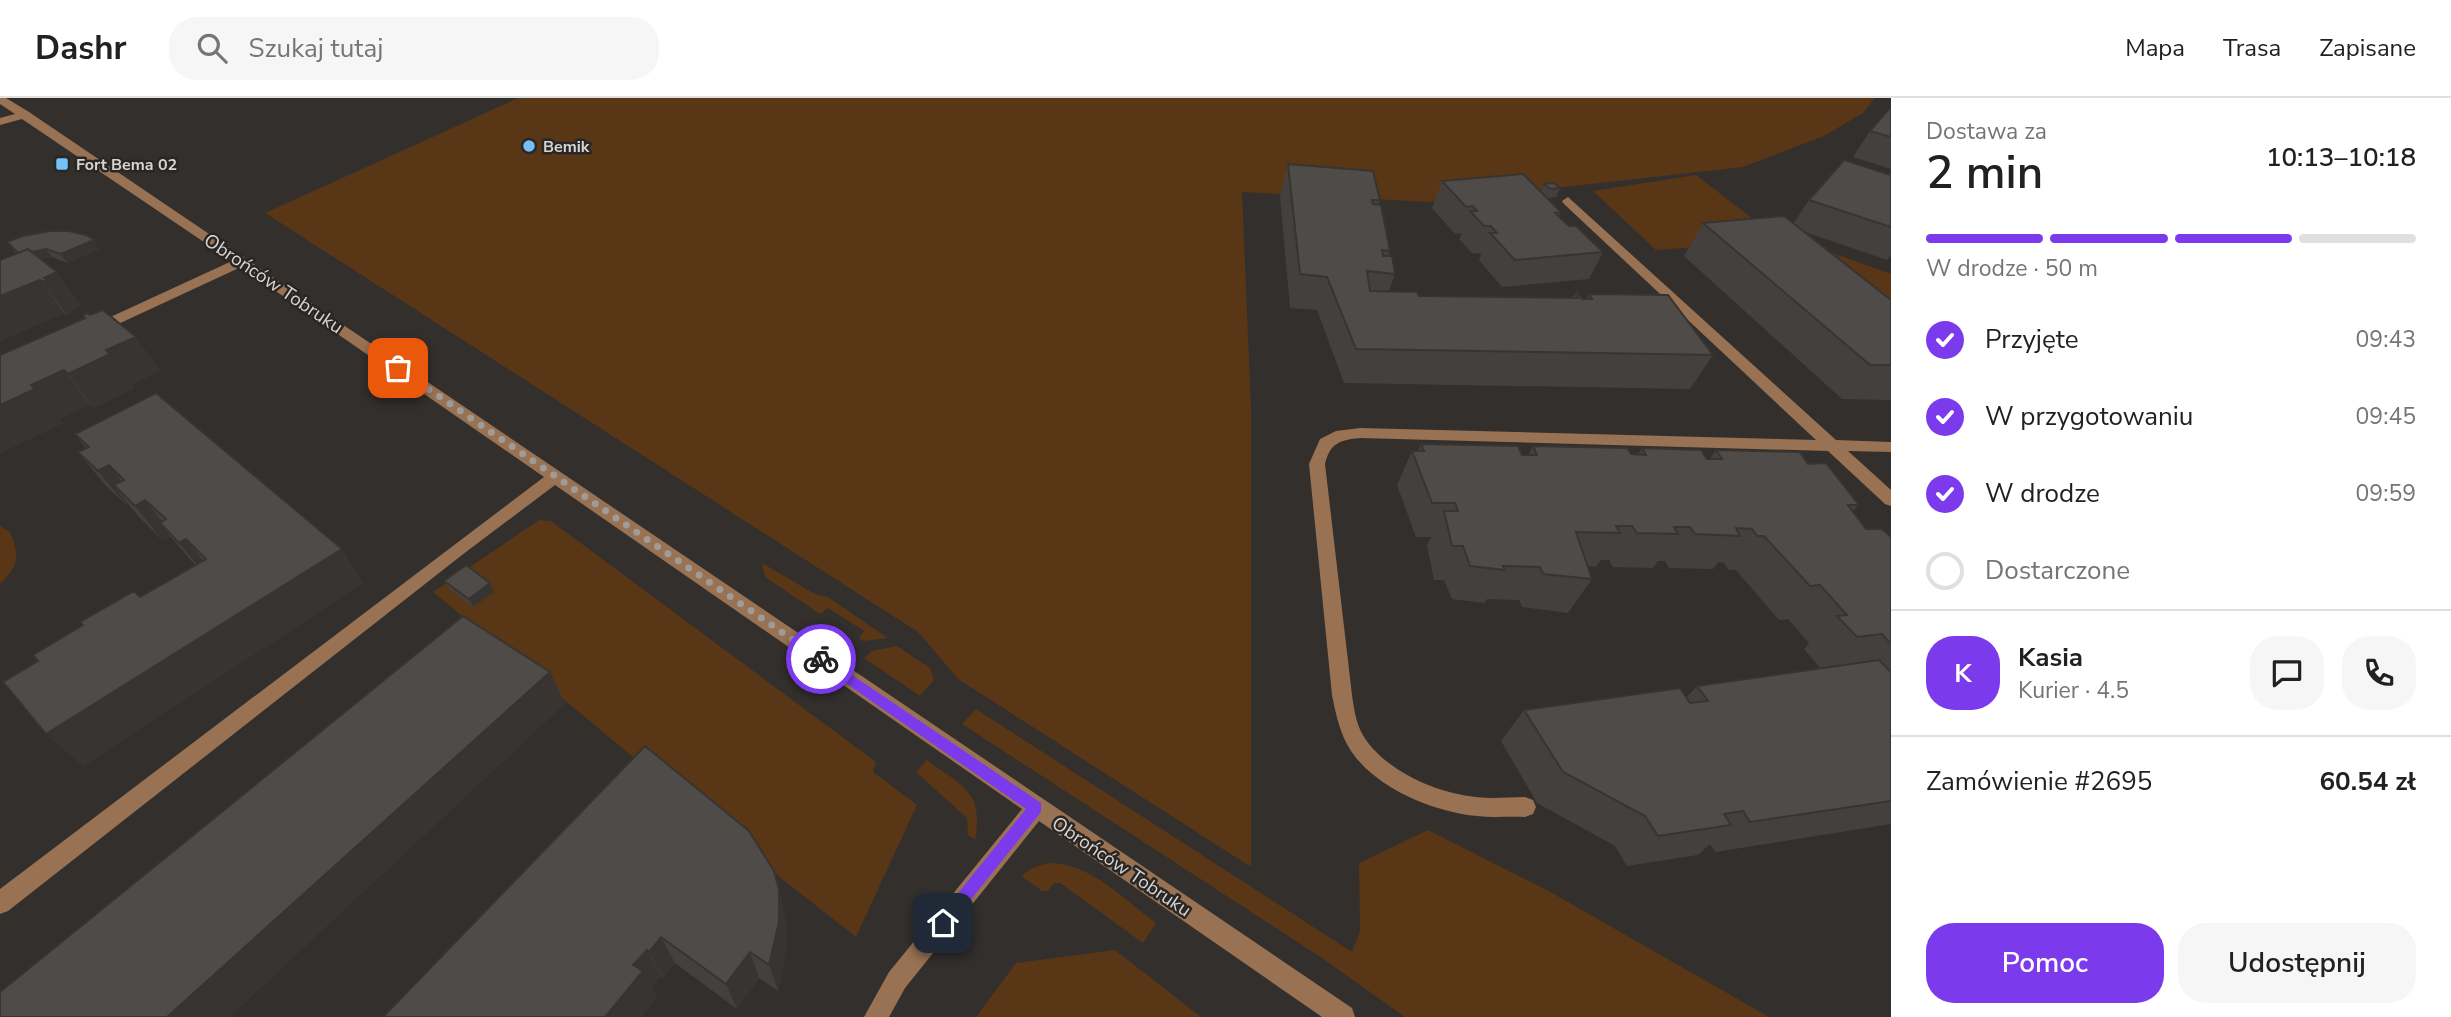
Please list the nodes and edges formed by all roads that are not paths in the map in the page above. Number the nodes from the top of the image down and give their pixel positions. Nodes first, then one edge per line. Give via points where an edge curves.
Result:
1 (0, 99) edge
2 (25, 114) junction
3 (0, 122) edge
4 (1568, 201) dead end
5 (242, 261) junction
6 (77, 337) edge
7 (1833, 446) junction
8 (1891, 447) edge
9 (556, 476) junction
10 (1891, 500) edge
11 (1525, 807) dead end
12 (1036, 808) junction
13 (0, 903) edge
14 (876, 1017) edge
15 (1343, 1017) edge

1 - 2 street, Obrońców Tobruku
2 - 3 street
2 - 5 street, Obrońców Tobruku
4 - 7 street
5 - 6 street
5 - 9 street, Obrońców Tobruku
7 - 8 street
7 - 10 street
7 - 11 street via 1360,433 1325,442 1317,464 1342,695 1350,728 1385,772 1414,787 1472,806
9 - 12 street, Obrońców Tobruku
9 - 13 street
12 - 14 street via 897,980
12 - 15 street, Obrońców Tobruku

